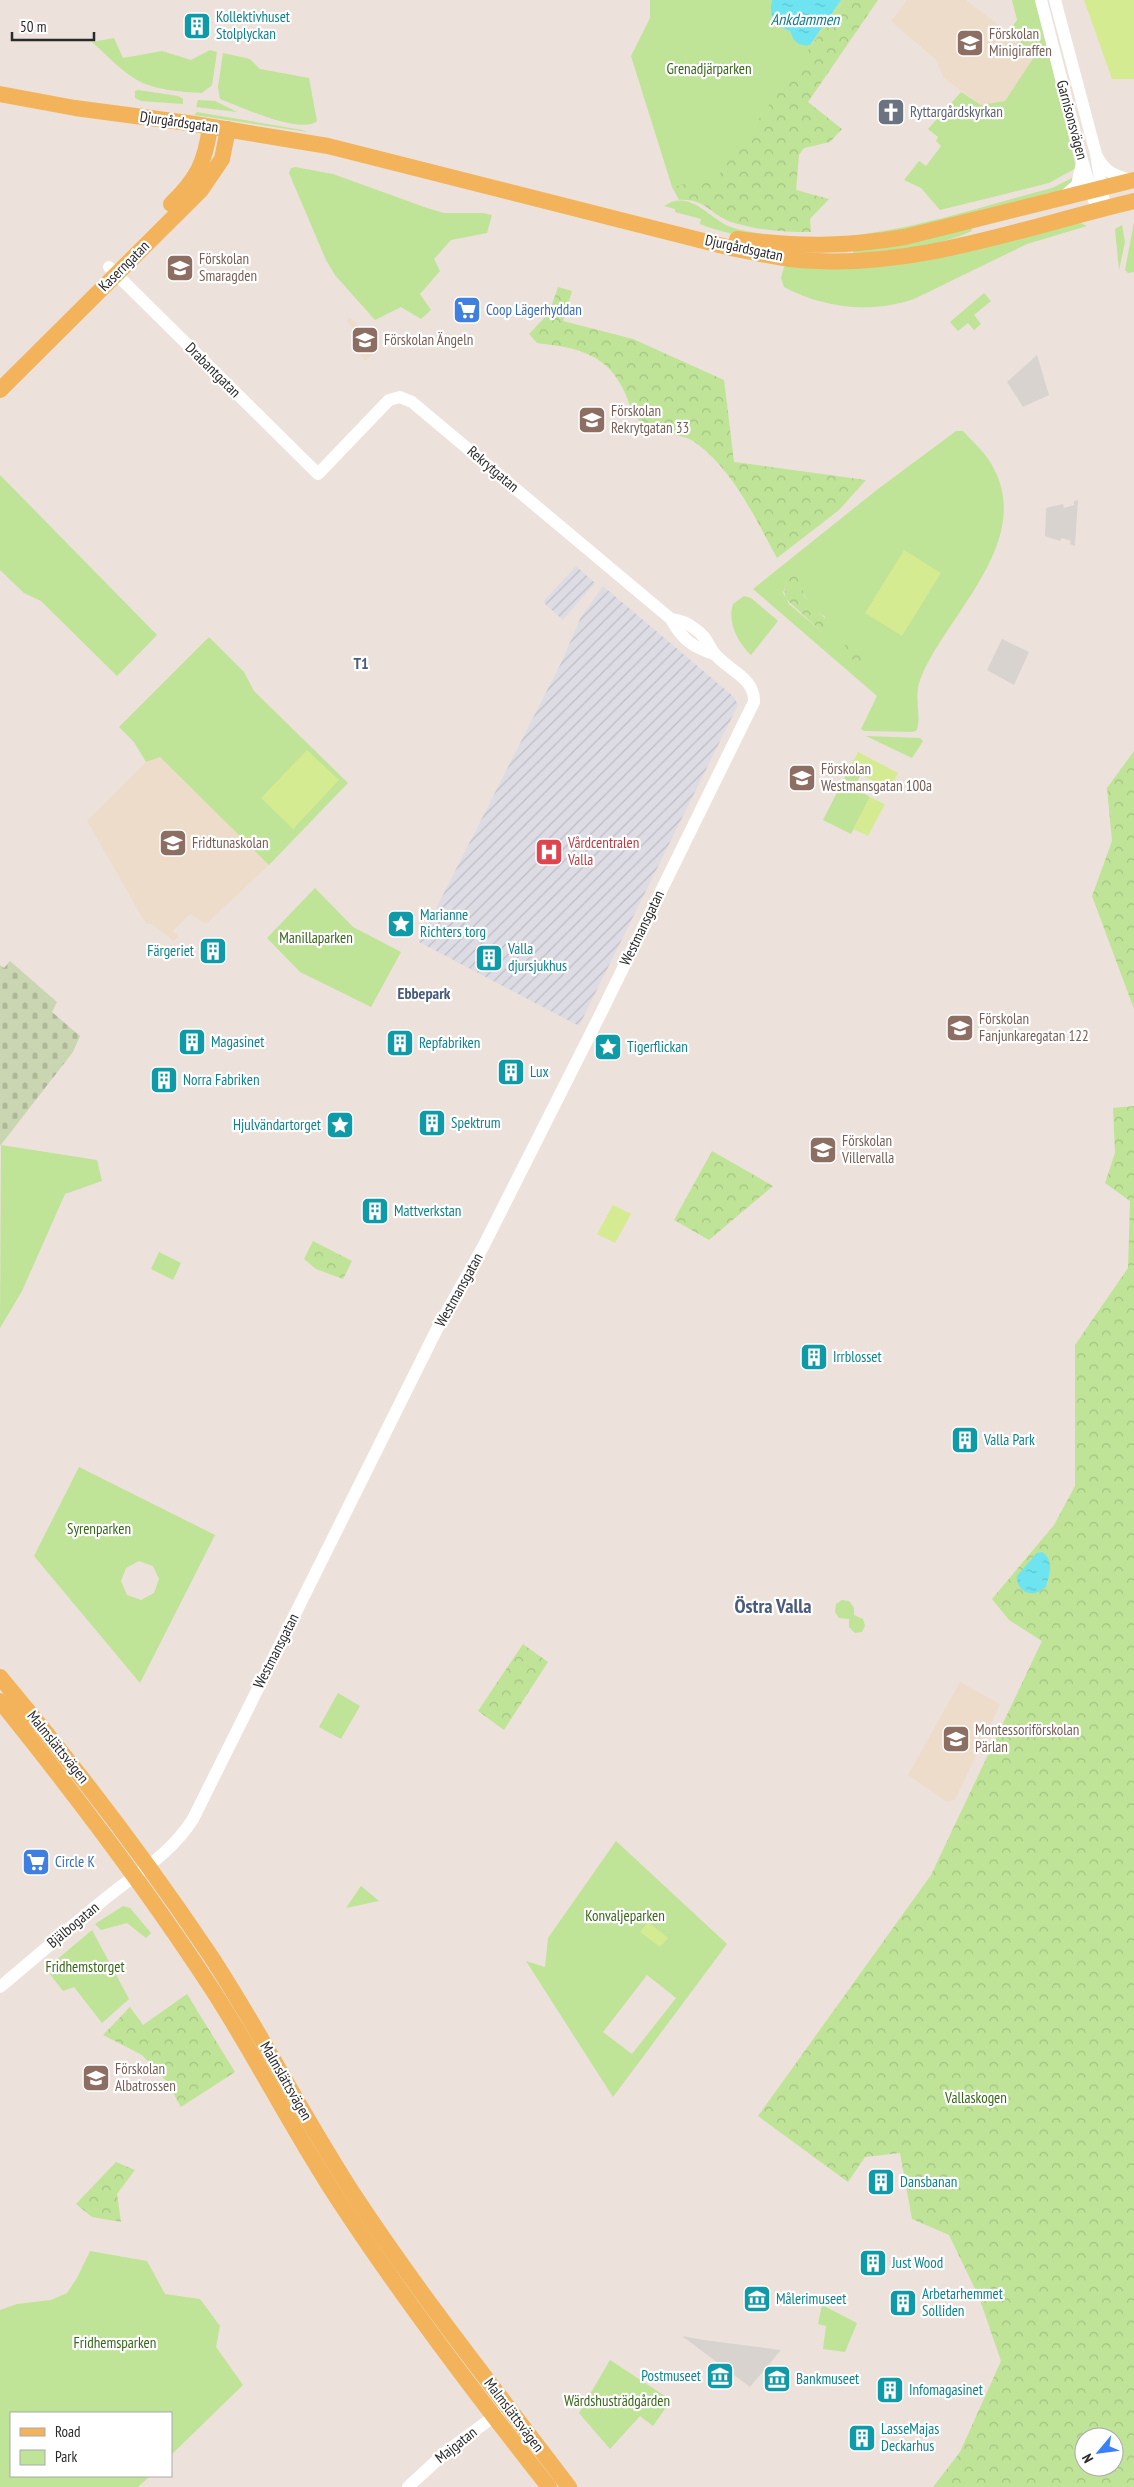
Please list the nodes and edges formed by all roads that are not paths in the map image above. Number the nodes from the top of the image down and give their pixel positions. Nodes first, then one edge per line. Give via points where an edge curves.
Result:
1 (1041, 0) edge
2 (1055, 0) edge
3 (0, 94) edge
4 (210, 127) junction
5 (228, 129) junction
6 (357, 152) junction
7 (1096, 154) junction
8 (1082, 160) junction
9 (1134, 180) edge
10 (1097, 189) junction
11 (1060, 198) junction
12 (1134, 201) edge
13 (1101, 209) junction
14 (112, 270) junction
15 (0, 377) edge
16 (0, 390) edge
17 (318, 474) joint
18 (754, 702) joint
19 (0, 1677) edge
20 (0, 1702) edge
21 (149, 1866) junction
22 (134, 1878) junction
23 (0, 1987) edge
24 (508, 2406) junction
25 (494, 2417) junction
26 (408, 2487) edge
27 (549, 2487) edge
28 (569, 2487) edge

1 - 8 street, Garnisonsvägen
2 - 7 street, Garnisonsvägen
3 - 4 main road, Djurgårdsgatan
4 - 5 main road, Djurgårdsgatan
4 - 14 main road, Kaserngatan via 204,160 192,182
5 - 6 main road, Djurgårdsgatan
5 - 14 main road, Kaserngatan via 224,152 210,179
6 - 11 main road, Djurgårdsgatan via 425,160 701,233 775,244 820,246 877,242
6 - 13 main road, Djurgårdsgatan via 534,200 731,248 799,260 854,260 947,248
7 - 9 street via 1113,175
7 - 10 street, Garnisonsvägen
8 - 10 street, Garnisonsvägen
8 - 11 street via 1077,185
9 - 10 main road, Djurgårdsgatan
10 - 11 main road, Djurgårdsgatan
10 - 13 street, Garnisonsvägen
12 - 13 main road, Djurgårdsgatan
14 - 15 main road, Kaserngatan
14 - 16 main road, Kaserngatan
14 - 17 street, Drabantgatan
17 - 18 street, Rekrytgatan via 389,400 400,397 412,402 671,619 696,629 714,654 749,683
18 - 21 street, Westmansgatan via 602,1012 484,1245 436,1331 193,1819 179,1839
19 - 21 main road, Malmslättsvägen via 72,1763
20 - 22 main road, Malmslättsvägen
21 - 22 street, Bjälbogatan
21 - 24 main road, Malmslättsvägen via 231,1989 356,2197 403,2266
22 - 23 street, Bjälbogatan
22 - 25 main road, Malmslättsvägen via 230,2017 342,2206
24 - 25 street, Majgatan
24 - 28 main road, Malmslättsvägen
25 - 26 street, Majgatan via 447,2451
25 - 27 main road, Malmslättsvägen

